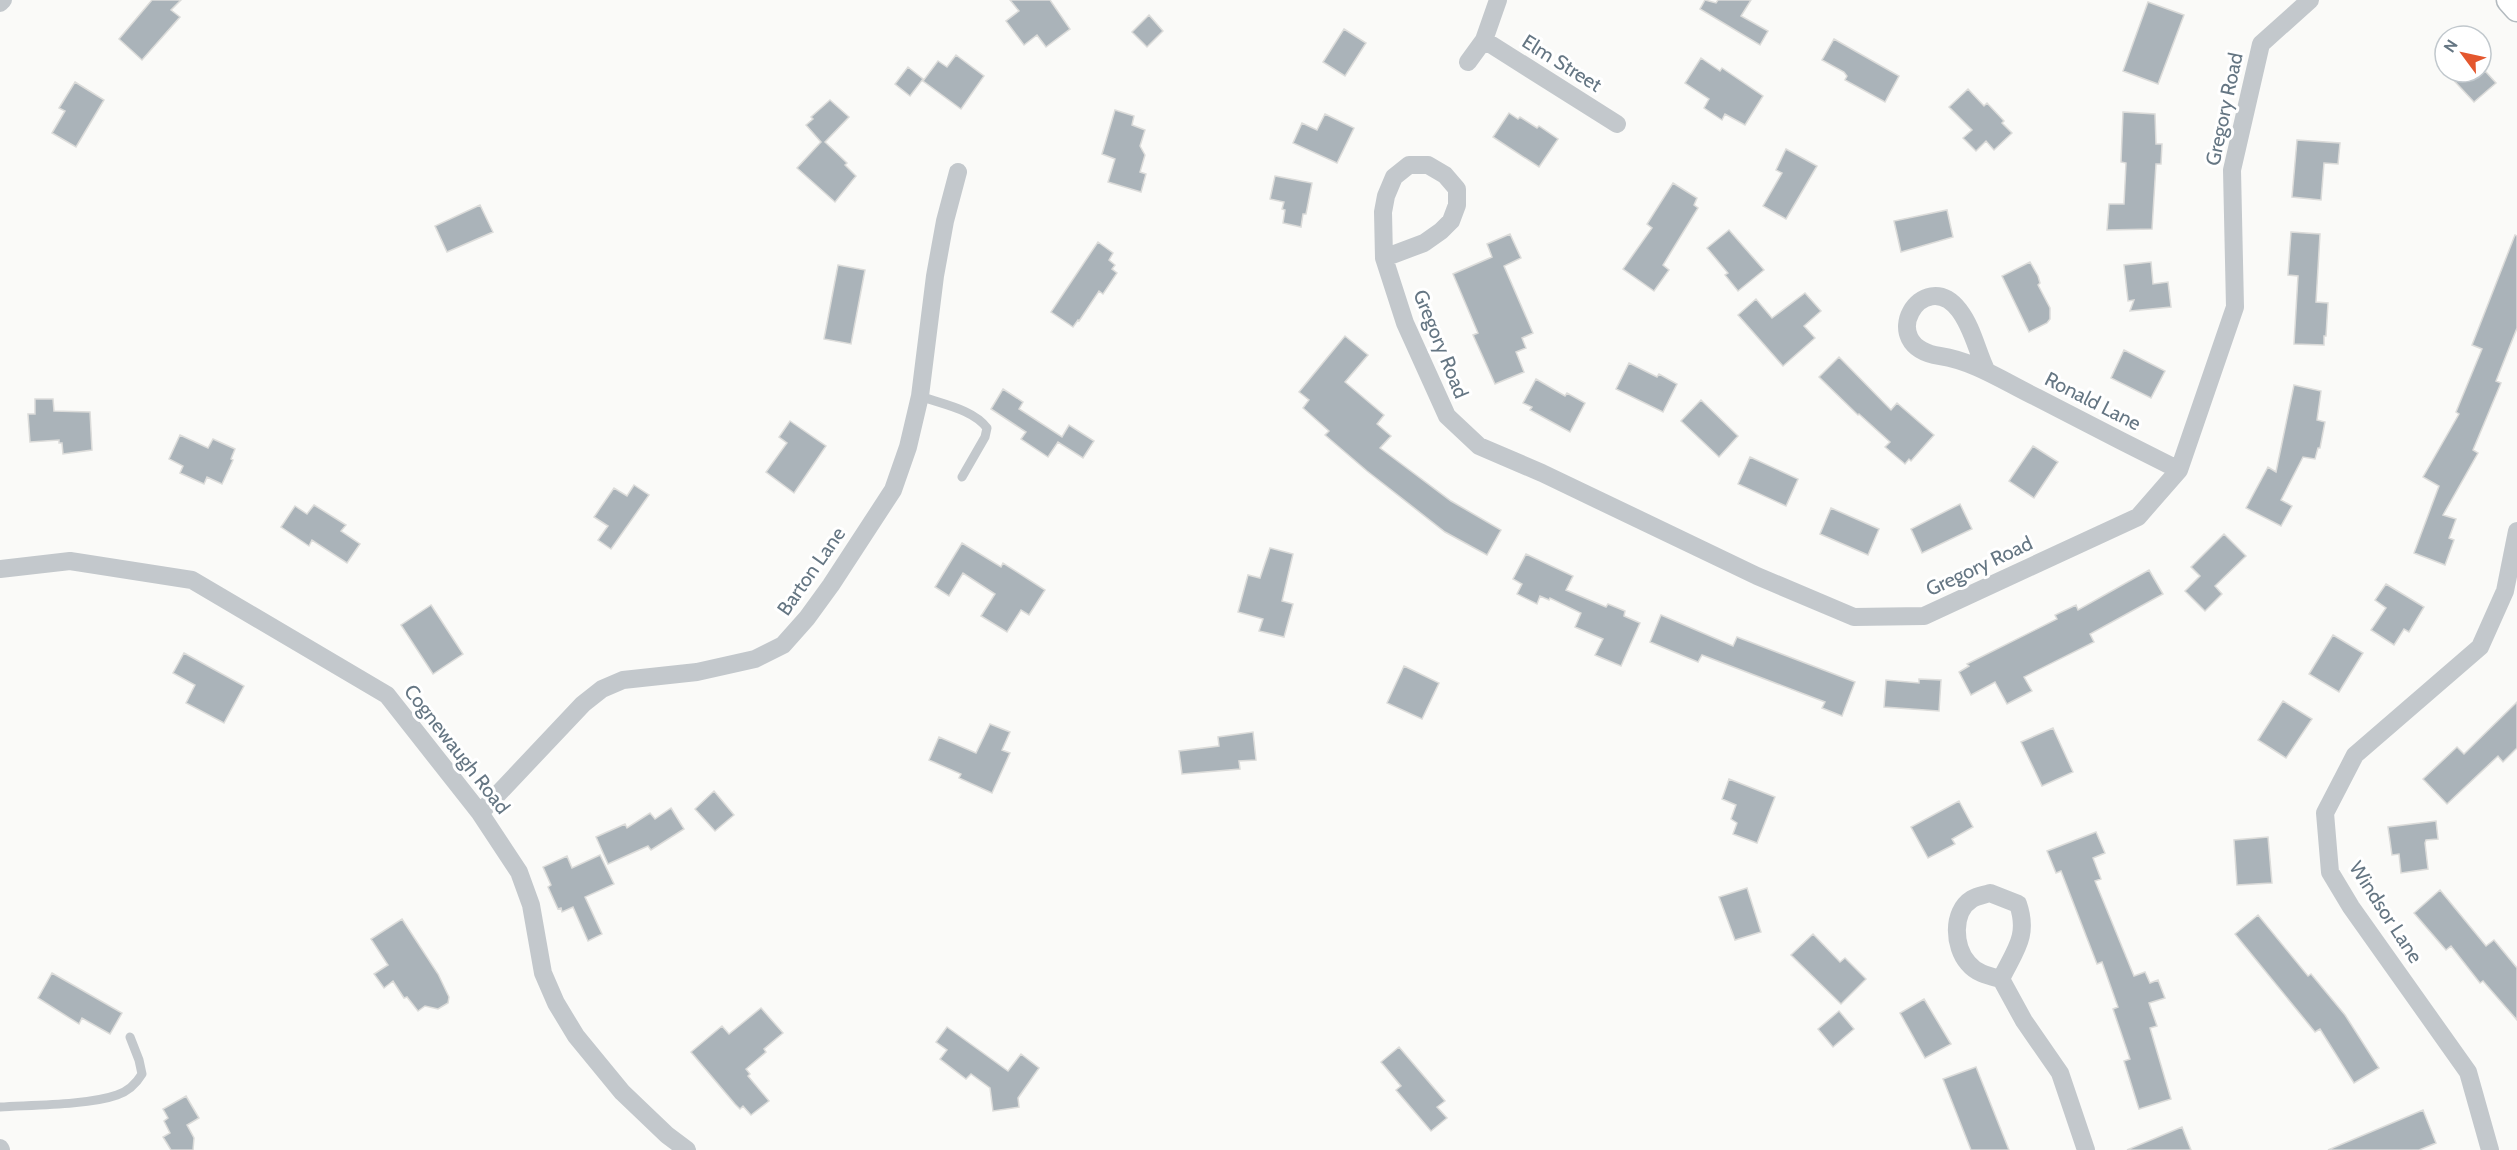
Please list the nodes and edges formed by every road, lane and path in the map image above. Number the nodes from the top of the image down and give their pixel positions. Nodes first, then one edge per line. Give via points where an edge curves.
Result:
1 (2310, 0) edge
2 (2509, 0) edge
3 (1492, 1) edge
4 (2517, 9) edge
5 (1484, 40) junction
6 (1468, 62) dead end
7 (1617, 124) dead end
8 (958, 172) dead end
9 (1384, 258) junction
10 (1987, 372) junction
11 (920, 396) junction
12 (2179, 470) junction
13 (962, 477) dead end
14 (2517, 531) edge
15 (0, 569) edge
16 (480, 813) junction
17 (2001, 979) junction
18 (130, 1037) dead end
19 (0, 1107) edge
20 (687, 1150) edge
21 (2086, 1150) edge
22 (2490, 1150) edge

1 - 12 street, Gregory Road via 2261,44 2232,170 2235,307
2 - 4 street
3 - 5 street
5 - 6 street
5 - 7 street, Elm Street
8 - 11 street, Barton Lane via 935,276
9 - 9 street, Gregory Road via 1383,212 1394,177 1409,165 1428,165 1445,175 1457,189 1458,205 1450,221 1424,243
9 - 12 street, Gregory Road via 1405,323 1447,416 1479,446 1757,576 1854,616 1924,616 2138,517
10 - 10 street, Ronald Lane via 1950,357 1930,354 1913,343 1906,329 1906,318 1912,308 1926,298 1950,300 1968,324
10 - 12 street, Ronald Lane
11 - 13 lane via 969,414 987,428
11 - 16 street, Barton Lane via 893,490 831,585 783,645 755,659 697,672 623,680 602,689
14 - 22 street, Windsor Lane via 2505,591 2480,647 2355,755 2325,813 2330,872 2468,1072
15 - 16 street, Cognewaugh Road via 70,561 192,580 387,695
16 - 20 street, Cognewaugh Road via 519,872 531,905 543,973 576,1036 622,1092
17 - 17 street via 1983,975 1968,964 1958,947 1962,908 1972,899 1990,893 2018,904 2022,916 2023,932
17 - 21 street via 2060,1073
18 - 19 lane via 142,1074 135,1085 118,1095

